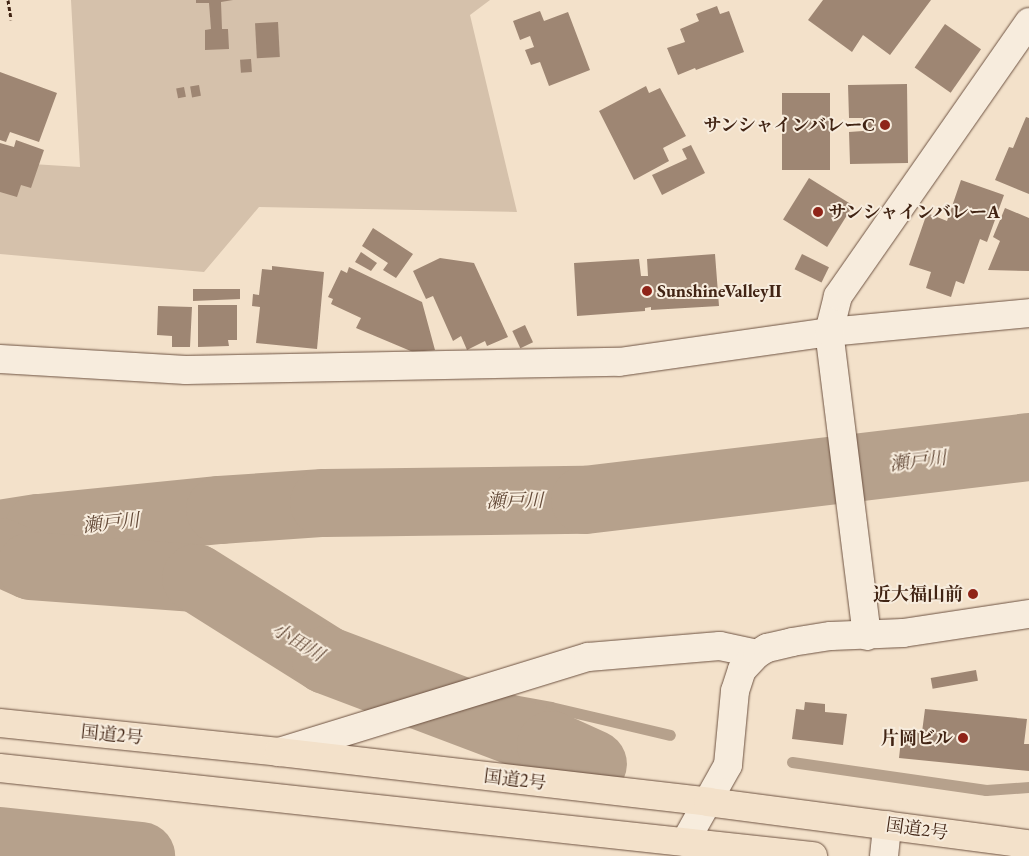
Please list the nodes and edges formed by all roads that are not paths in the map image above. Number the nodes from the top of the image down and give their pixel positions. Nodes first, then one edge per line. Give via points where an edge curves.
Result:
1 (1029, 22) edge
2 (1029, 312) edge
3 (831, 341) junction
4 (0, 359) edge
5 (1029, 614) edge
6 (867, 636) junction
7 (757, 654) junction
8 (0, 723) edge
9 (279, 752) junction
10 (0, 768) edge
11 (708, 802) junction
12 (887, 824) junction
13 (1029, 844) edge
14 (681, 849) edge
15 (813, 856) edge
16 (884, 856) edge

1 - 3 street via 838,296
2 - 3 street
3 - 4 street via 619,362 186,370
3 - 6 street
5 - 6 street
6 - 7 street via 831,636 792,642
7 - 9 street via 720,646 588,656
7 - 11 street via 742,670 735,691 728,765
8 - 9 highway, 国道2号
9 - 11 highway, 国道2号
10 - 14 highway
11 - 12 highway, 国道2号
11 - 14 street
12 - 13 highway, 国道2号
12 - 16 street
14 - 15 highway

